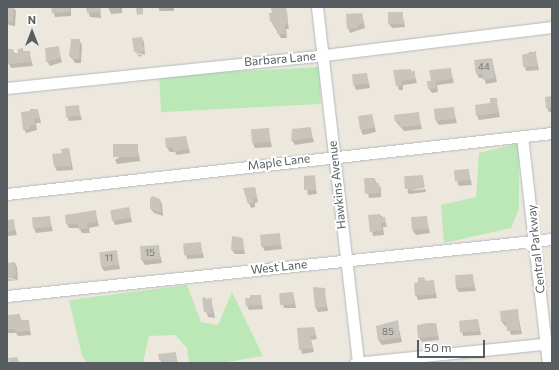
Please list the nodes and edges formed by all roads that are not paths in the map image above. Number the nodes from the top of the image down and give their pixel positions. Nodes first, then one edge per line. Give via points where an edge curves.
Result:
1 (317, 7) edge
2 (552, 27) edge
3 (324, 55) junction
4 (7, 88) edge
5 (552, 133) edge
6 (522, 136) junction
7 (334, 156) junction
8 (7, 194) edge
9 (552, 239) edge
10 (535, 241) junction
11 (346, 260) junction
12 (7, 296) edge
13 (549, 343) edge
14 (355, 363) edge
15 (358, 363) edge
16 (548, 363) edge

1 - 3 street, Hawkins Avenue
2 - 3 street, Barbara Lane
3 - 4 street, Barbara Lane
3 - 7 street, Hawkins Avenue
5 - 6 street, Maple Lane
6 - 7 street, Maple Lane
6 - 10 street, Central Parkway
7 - 8 street, Maple Lane
7 - 11 street, Hawkins Avenue
9 - 10 street, West Lane
10 - 11 street, West Lane
10 - 13 street, Central Parkway
11 - 12 street, West Lane
11 - 15 street, Hawkins Avenue
13 - 15 street
13 - 16 street, Central Parkway
14 - 15 street

